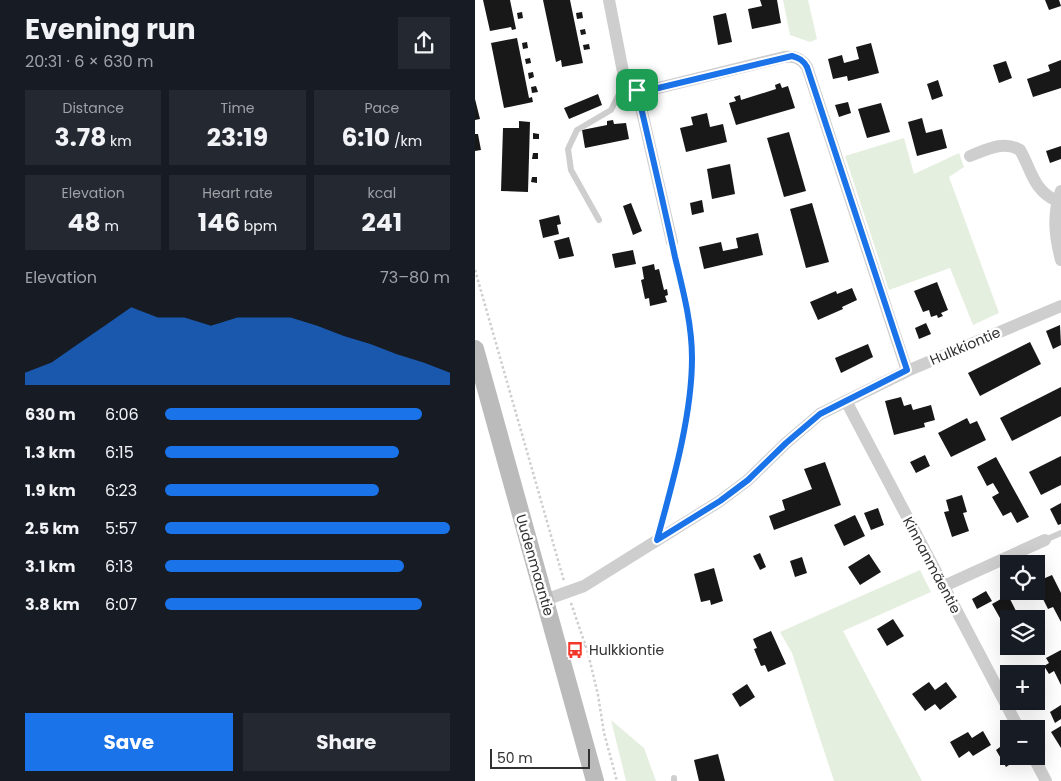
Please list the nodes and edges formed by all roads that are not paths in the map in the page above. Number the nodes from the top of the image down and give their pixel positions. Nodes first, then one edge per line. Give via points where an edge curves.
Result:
1 (609, 0) edge
2 (624, 77) junction
3 (637, 90) junction
4 (970, 156) dead end
5 (1059, 196) edge
6 (599, 220) dead end
7 (672, 242) road end
8 (1061, 260) edge
9 (1061, 306) edge
10 (475, 349) edge
11 (907, 370) junction
12 (846, 401) junction
13 (1061, 532) edge
14 (1045, 540) joint
15 (943, 586) junction
16 (545, 600) junction
17 (1014, 720) edge
18 (1038, 765) edge
19 (595, 781) edge
20 (1046, 781) edge

1 - 2 street
2 - 3 street via 627,84
2 - 6 lane via 611,110 577,130 568,149 571,170
3 - 7 street
3 - 11 street via 650,90 785,57 803,61
4 - 5 street via 1000,146 1014,146 1020,150 1040,190 1047,196
5 - 8 street via 1055,223
9 - 11 street, Hulkkiontie
10 - 16 main road, Uudenmaantie
11 - 12 street, Hulkkiontie
12 - 15 street, Kinnanmäentie
12 - 16 street, Hulkkiontie via 820,414 748,480 720,501 585,586
13 - 14 lane
14 - 15 street
15 - 17 street, Kinnanmäentie
16 - 19 main road, Uudenmaantie
18 - 20 street

